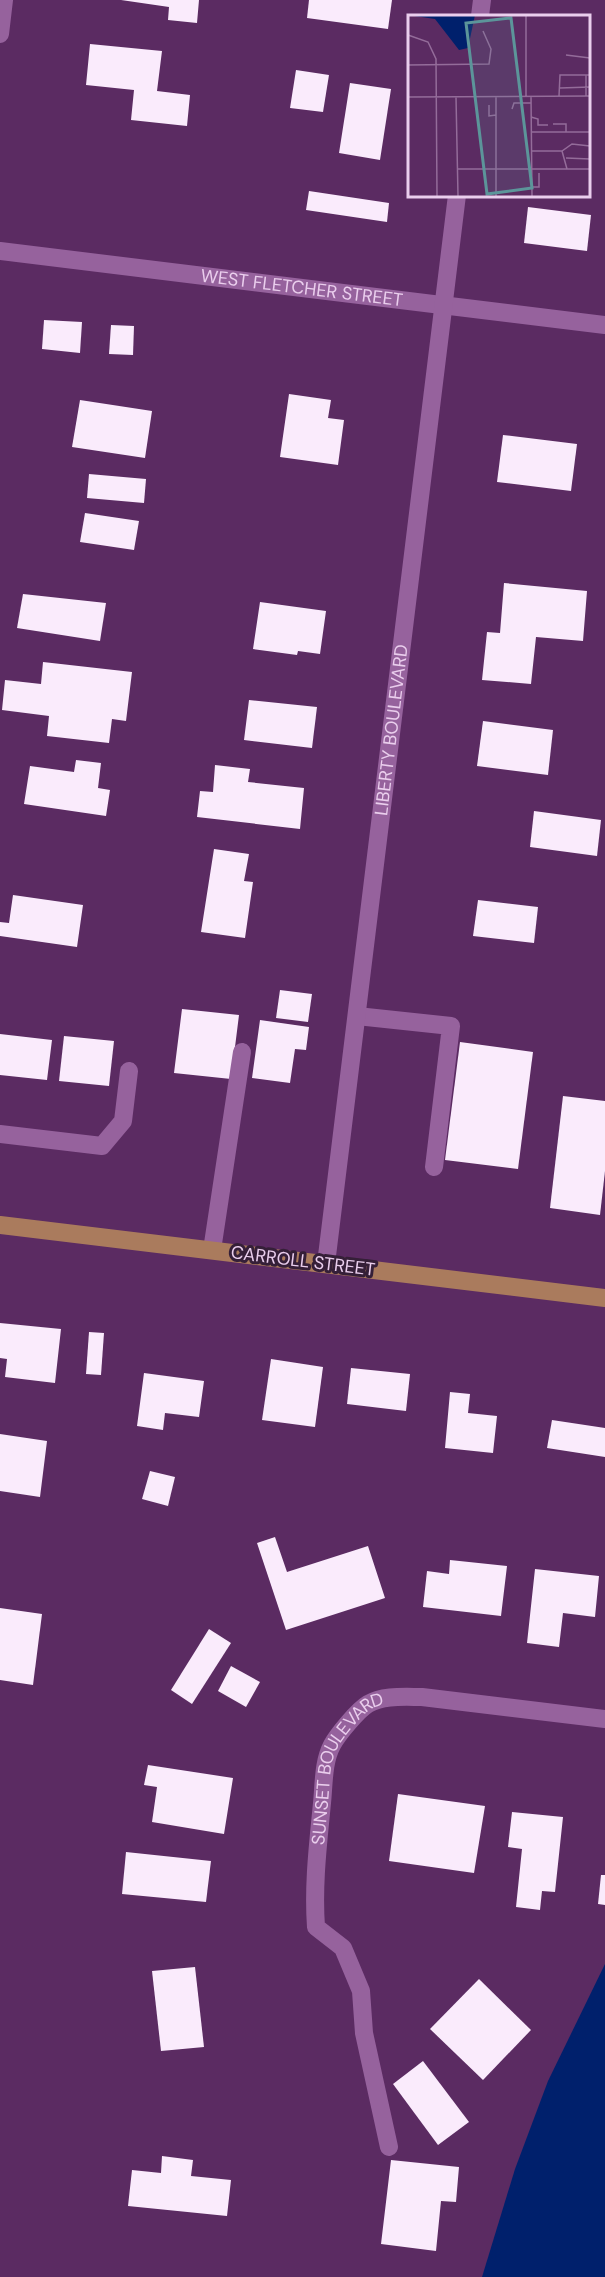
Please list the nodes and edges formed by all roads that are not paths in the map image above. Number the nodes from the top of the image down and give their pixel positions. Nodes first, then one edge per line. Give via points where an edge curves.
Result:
1 (482, 0) edge
2 (2, 7) edge
3 (480, 15) edge
4 (0, 34) edge
5 (457, 196) edge
6 (0, 251) edge
7 (443, 304) junction
8 (605, 325) edge
9 (357, 1016) junction
10 (242, 1052) dead end
11 (129, 1071) dead end
12 (0, 1134) edge
13 (434, 1167) dead end
14 (0, 1225) edge
15 (212, 1250) junction
16 (326, 1264) junction
17 (605, 1298) edge
18 (605, 1719) edge
19 (389, 2147) dead end

1 - 3 street
2 - 4 street
5 - 7 street, LIBERTY BOULEVARD
6 - 7 street, WEST FLETCHER STREET
7 - 8 street, WEST FLETCHER STREET
7 - 9 street, LIBERTY BOULEVARD
9 - 13 street via 451,1026
9 - 16 street, LIBERTY BOULEVARD
10 - 15 street
11 - 12 street via 123,1121 102,1146
14 - 15 main road, CARROLL STREET
15 - 16 main road, CARROLL STREET
16 - 17 main road, CARROLL STREET
18 - 19 street, SUNSET BOULEVARD via 394,1697 368,1704 332,1745 326,1763 314,1897 316,1927 343,1948 361,1991 364,2033

